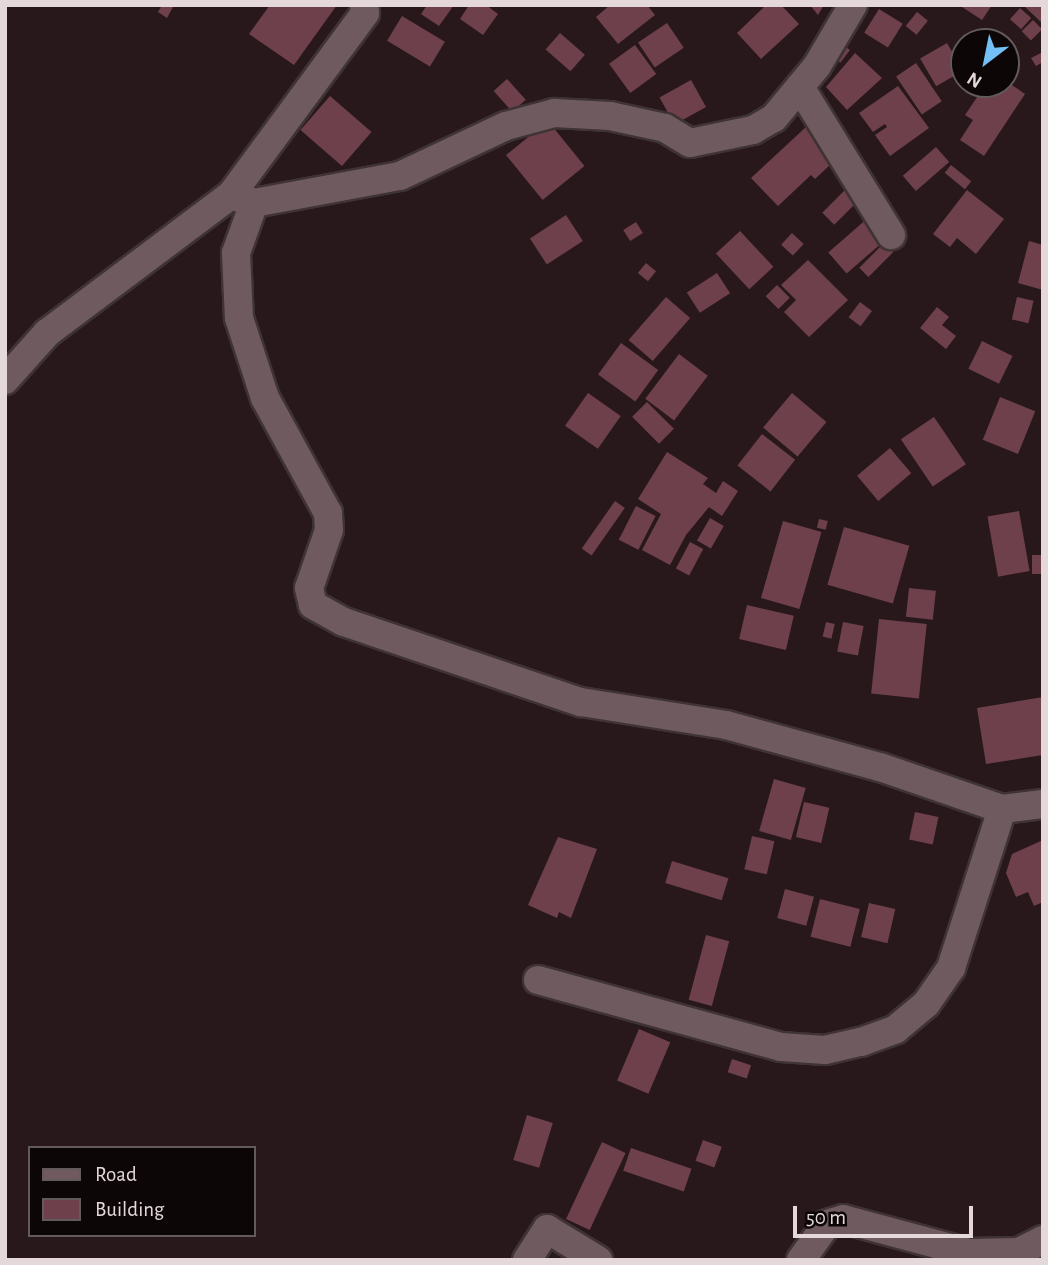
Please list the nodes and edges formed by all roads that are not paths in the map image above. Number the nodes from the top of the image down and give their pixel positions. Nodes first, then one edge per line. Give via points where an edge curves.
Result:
1 (364, 5) edge
2 (853, 5) edge
3 (800, 86) junction
4 (242, 199) junction
5 (891, 235) dead end
6 (5, 380) edge
7 (1043, 804) edge
8 (1002, 809) junction
9 (538, 980) dead end
10 (1043, 1240) edge
11 (527, 1260) edge
12 (598, 1260) edge
13 (800, 1260) edge

1 - 4 street via 365,13
2 - 3 street
3 - 4 street via 774,118 753,130 690,143 654,126 610,116 554,113 506,126 400,176
3 - 5 street
4 - 6 street via 47,333
4 - 8 street via 236,253 239,318 265,398 328,513 329,530 309,588 313,605 356,627 581,702 726,725 880,767
7 - 8 street
8 - 9 street via 951,968 926,1004 884,1033 825,1050 781,1047
10 - 13 street via 1019,1252 970,1254 834,1219
11 - 12 street via 547,1229

